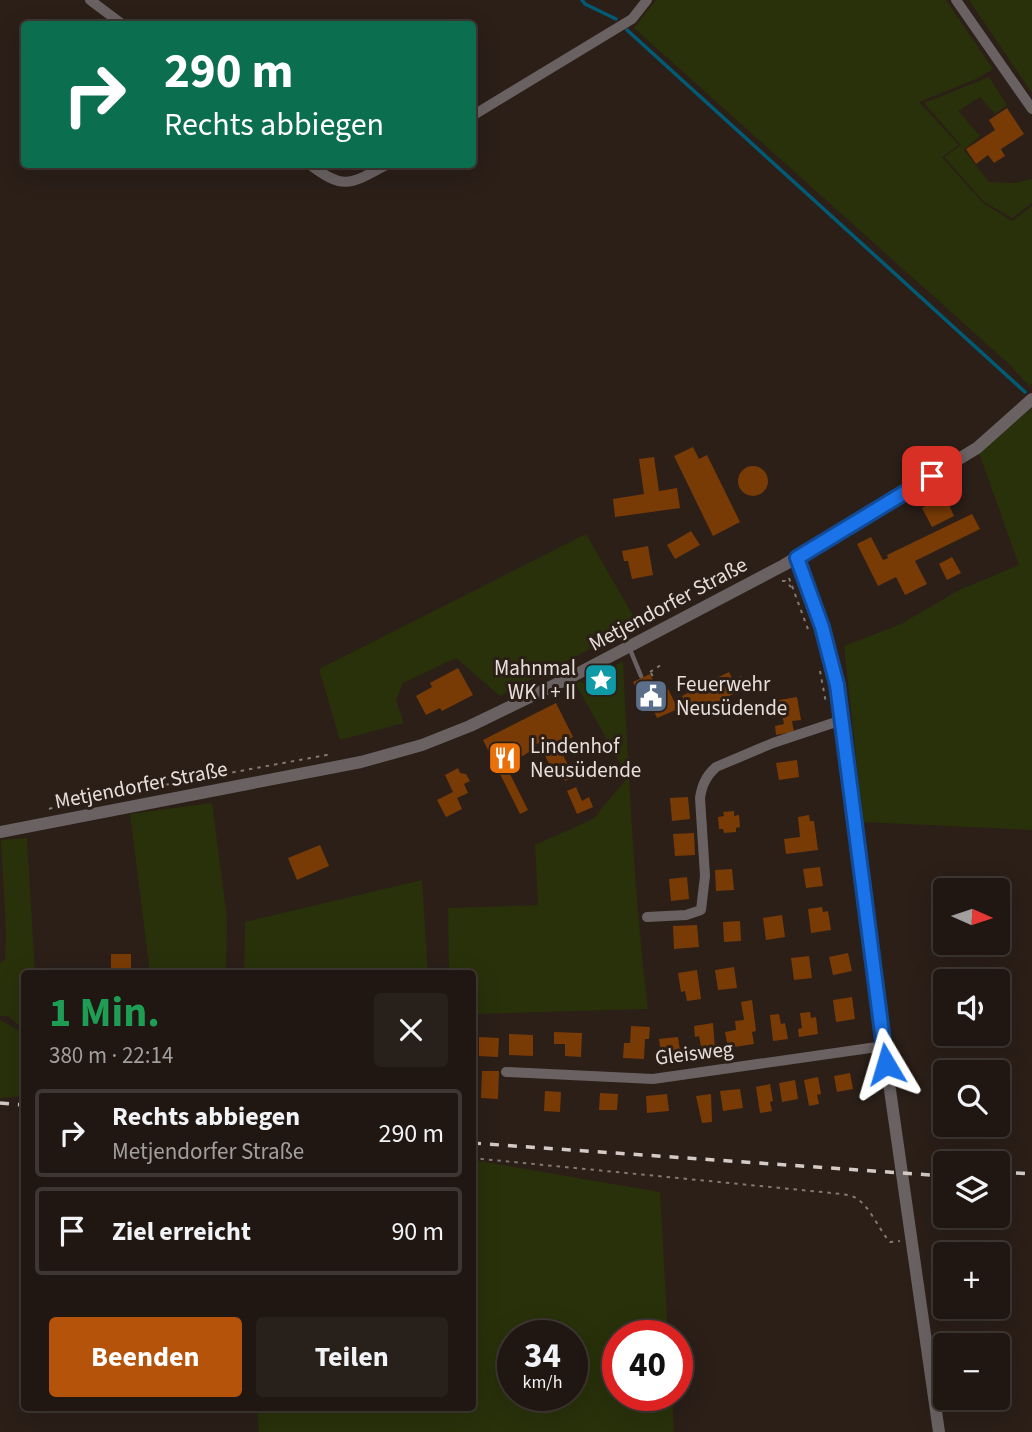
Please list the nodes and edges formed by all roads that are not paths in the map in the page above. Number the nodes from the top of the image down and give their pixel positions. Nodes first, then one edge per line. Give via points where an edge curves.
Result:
1 (90, 0) edge
2 (647, 0) edge
3 (956, 0) edge
4 (118, 21) edge
5 (1032, 109) edge
6 (476, 114) edge
7 (314, 168) edge
8 (381, 168) edge
9 (1032, 399) edge
10 (797, 558) junction
11 (629, 647) junction
12 (641, 676) road end
13 (836, 722) junction
14 (0, 832) edge
15 (647, 917) dead end
16 (884, 1046) junction
17 (506, 1072) dead end
18 (939, 1432) edge

1 - 4 street
2 - 6 street via 632,19
3 - 5 street
7 - 8 street via 329,180 343,183
9 - 10 street, Metjendorfer Straße via 977,448
10 - 11 street, Metjendorfer Straße
10 - 13 street via 828,645
11 - 12 lane
11 - 14 street, Metjendorfer Straße via 470,726 389,755
13 - 15 street via 773,743 710,772 700,797 705,876 701,910
13 - 16 street
16 - 17 street, Gleisweg via 653,1079
16 - 18 street

